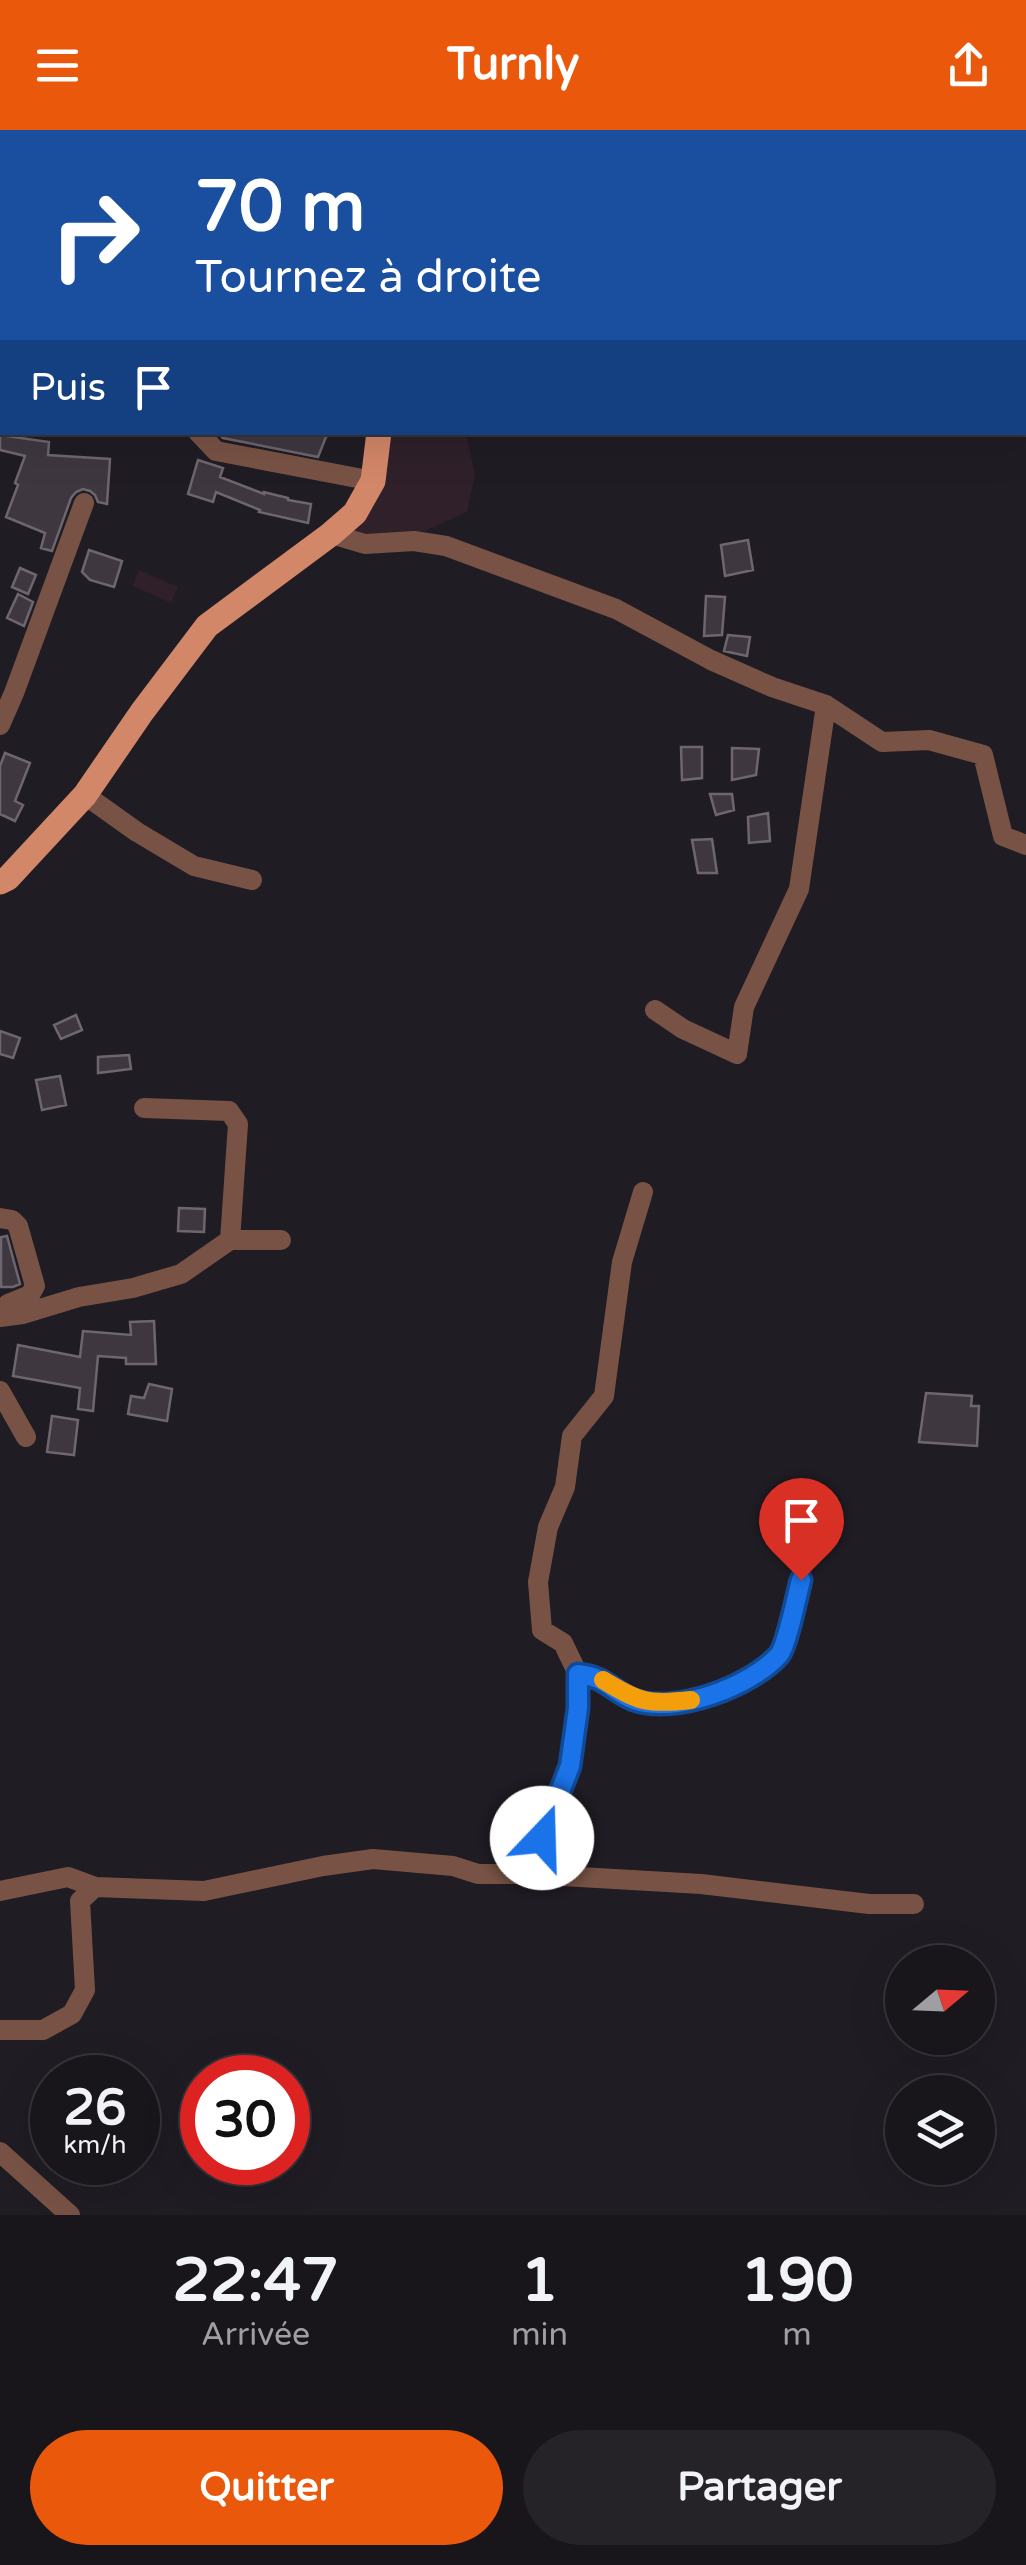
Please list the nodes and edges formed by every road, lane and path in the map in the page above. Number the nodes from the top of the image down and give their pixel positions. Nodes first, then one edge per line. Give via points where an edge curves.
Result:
1 (201, 435) edge
2 (379, 435) edge
3 (373, 481) junction
4 (84, 503) dead end
5 (331, 534) junction
6 (826, 705) junction
7 (0, 724) edge
8 (85, 794) junction
9 (1026, 845) edge
10 (252, 880) dead end
11 (0, 882) edge
12 (655, 1010) dead end
13 (144, 1108) dead end
14 (643, 1192) dead end
15 (0, 1218) edge
16 (230, 1240) junction
17 (281, 1240) dead end
18 (2, 1316) edge
19 (0, 1391) edge
20 (26, 1437) dead end
21 (801, 1580) dead end
22 (578, 1674) junction
23 (528, 1874) junction
24 (95, 1887) junction
25 (0, 1890) edge
26 (914, 1904) dead end
27 (0, 2030) edge
28 (0, 2152) edge
29 (70, 2215) edge

1 - 3 street via 216,451
2 - 3 main road
3 - 5 main road via 355,513
4 - 7 street
5 - 6 street via 365,544 446,546 616,609 710,660
5 - 8 main road via 207,626
6 - 9 street via 882,742 929,740 983,755 1002,836
6 - 12 street via 799,889 744,1007 738,1054
8 - 10 street via 194,866
8 - 11 main road
13 - 16 street via 230,1111 238,1124
14 - 22 street via 622,1262 604,1396 572,1436 538,1582 542,1630 563,1643
15 - 18 street via 18,1226 35,1286
16 - 17 street
16 - 18 street via 181,1274
19 - 20 street
21 - 22 street via 782,1653 738,1686 668,1703 636,1700 597,1676
22 - 23 street via 570,1766
23 - 24 street via 373,1859 204,1891
23 - 26 street
24 - 25 street via 68,1877
24 - 27 street via 80,1901 85,1990 72,2014 43,2030
28 - 29 street

